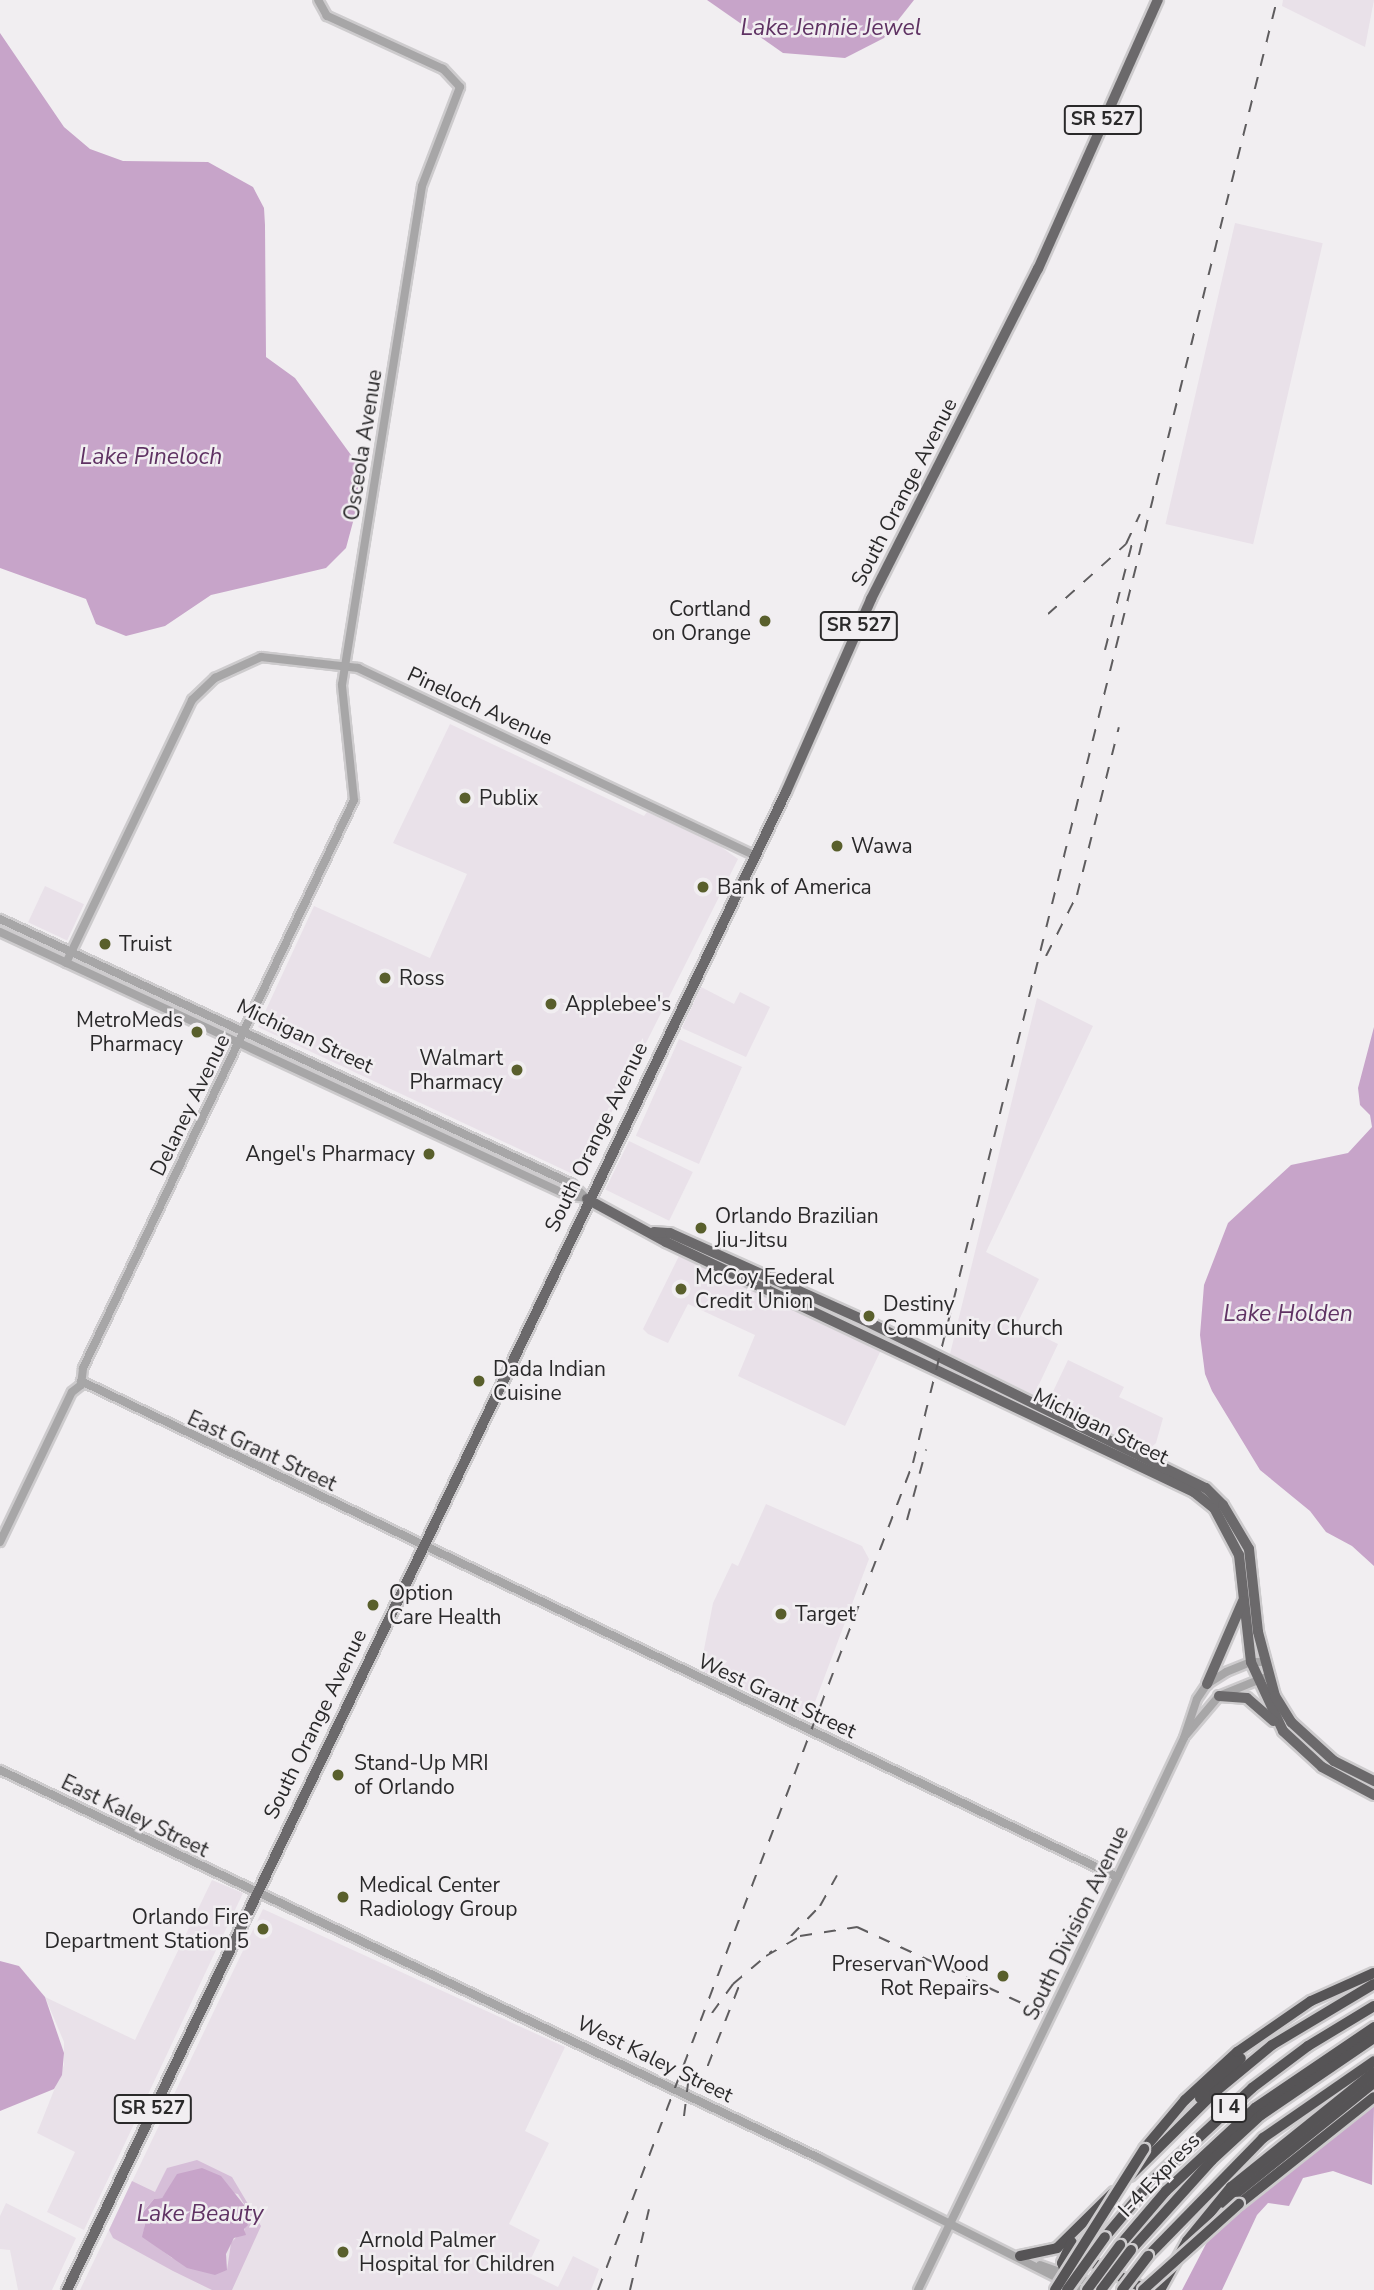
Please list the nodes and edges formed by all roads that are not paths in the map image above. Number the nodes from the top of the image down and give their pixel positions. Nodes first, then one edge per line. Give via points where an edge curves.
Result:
1 (1158, 0) edge
2 (318, 3) edge
3 (345, 666) junction
4 (348, 814) joint
5 (754, 855) junction
6 (0, 919) edge
7 (0, 932) edge
8 (71, 952) junction
9 (66, 963) junction
10 (149, 987) junction
11 (134, 994) junction
12 (245, 1030) junction
13 (240, 1040) junction
14 (346, 1077) junction
15 (342, 1088) junction
16 (587, 1199) junction
17 (654, 1232) junction
18 (690, 1242) junction
19 (677, 1247) junction
20 (761, 1272) junction
21 (756, 1283) junction
22 (78, 1384) junction
23 (0, 1542) edge
24 (423, 1546) junction
25 (1246, 1590) junction
26 (1251, 1662) junction
27 (1265, 1662) junction
28 (1269, 1676) junction
29 (1258, 1680) junction
30 (1207, 1684) junction
31 (1219, 1696) junction
32 (1283, 1731) junction
33 (1184, 1738) junction
34 (0, 1770) edge
35 (1374, 1781) edge
36 (1374, 1794) edge
37 (1117, 1877) junction
38 (255, 1893) junction
39 (1374, 1973) edge
40 (1362, 1978) junction
41 (1374, 1984) edge
42 (1374, 2006) edge
43 (1374, 2027) edge
44 (1374, 2038) edge
45 (1374, 2061) edge
46 (1374, 2072) edge
47 (1374, 2083) edge
48 (1374, 2097) edge
49 (1174, 2132) junction
50 (1145, 2155) junction
51 (950, 2224) junction
52 (1080, 2235) junction
53 (1192, 2235) junction
54 (1020, 2256) junction
55 (1036, 2264) junction
56 (1062, 2270) junction
57 (1073, 2289) edge
58 (67, 2290) edge
59 (918, 2290) edge
60 (1055, 2290) edge
61 (1087, 2290) edge
62 (1104, 2290) edge
63 (1122, 2290) edge
64 (1145, 2290) edge
65 (1159, 2290) edge

1 - 5 main road, South Orange Avenue / SR 527 via 1038,269 871,599
2 - 3 street, Osceola Avenue via 334,20 443,69 460,87 422,186
3 - 4 street, Osceola Avenue via 342,704 355,792
3 - 5 street, Pineloch Avenue via 358,668
3 - 8 street, Pineloch Avenue via 284,657 256,658 210,680 190,704
4 - 12 street, Delaney Avenue
5 - 16 main road, South Orange Avenue / SR 527
6 - 8 street, Michigan Street
7 - 9 street, Michigan Street
8 - 9 street
8 - 10 street, Michigan Street
9 - 11 street, Michigan Street
10 - 11 street
10 - 12 street, Michigan Street
11 - 13 street, Michigan Street
12 - 13 street, Delaney Avenue
12 - 14 street, Michigan Street
13 - 15 street, Michigan Street
13 - 22 street, Delaney Avenue
14 - 15 street
14 - 16 street, Michigan Street via 572,1184
15 - 16 street, Michigan Street via 567,1195
16 - 17 main road, Michigan Street
16 - 24 main road, South Orange Avenue / SR 527
17 - 18 main road, Michigan Street
17 - 19 main road, Michigan Street
18 - 19 main road
18 - 20 main road, Michigan Street
19 - 21 main road, Michigan Street
20 - 21 main road
20 - 27 main road, Michigan Street via 1206,1488 1223,1505 1249,1549
21 - 25 main road, Michigan Street via 1194,1492 1214,1508 1228,1531
22 - 23 street, Delaney Avenue
22 - 24 street, East Grant Street
24 - 37 street, West Grant Street
24 - 38 main road, South Orange Avenue / SR 527
25 - 26 main road, Michigan Street
25 - 30 main road
26 - 27 street
26 - 29 main road, Michigan Street
26 - 30 street
27 - 28 main road, Michigan Street
28 - 29 street, South Division Avenue
28 - 35 main road, Michigan Street via 1291,1722 1334,1760
29 - 31 street, South Division Avenue
29 - 32 main road, Michigan Street
30 - 31 street
30 - 33 street, South Division Avenue
31 - 32 main road via 1247,1698
31 - 33 street, South Division Avenue
32 - 36 main road, Michigan Street via 1322,1767
33 - 37 street, South Division Avenue
34 - 38 street, East Kaley Street
37 - 51 street, South Division Avenue
38 - 51 street, West Kaley Street via 527,2018
38 - 58 main road, South Orange Avenue / SR 527
39 - 40 highway
40 - 49 highway via 1306,2010 1244,2055
40 - 50 highway via 1311,2001 1237,2052 1185,2099
41 - 49 highway via 1272,2045
42 - 57 highway, I 4, bridge via 1308,2046 1252,2088 1160,2173 1105,2237
43 - 61 highway, I-4 Express, bridge via 1255,2108 1166,2191
44 - 62 highway, I-4 Express, bridge via 1261,2115 1212,2160 1131,2250
45 - 63 highway, I 4, bridge via 1263,2138 1148,2256
46 - 53 highway via 1245,2174
47 - 53 highway via 1246,2184
48 - 64 highway, bridge via 1239,2204
49 - 50 highway
50 - 52 highway
50 - 54 highway via 1057,2249
50 - 60 highway, bridge
51 - 54 street, West Kaley Street
51 - 59 street, South Division Avenue
52 - 56 highway via 1064,2254
52 - 64 highway via 1077,2245 1084,2261
53 - 65 highway
54 - 55 street, West Kaley Street
55 - 56 street, West Kaley Street
55 - 57 street, West Kaley Street
56 - 57 highway
56 - 62 street, West Kaley Street

